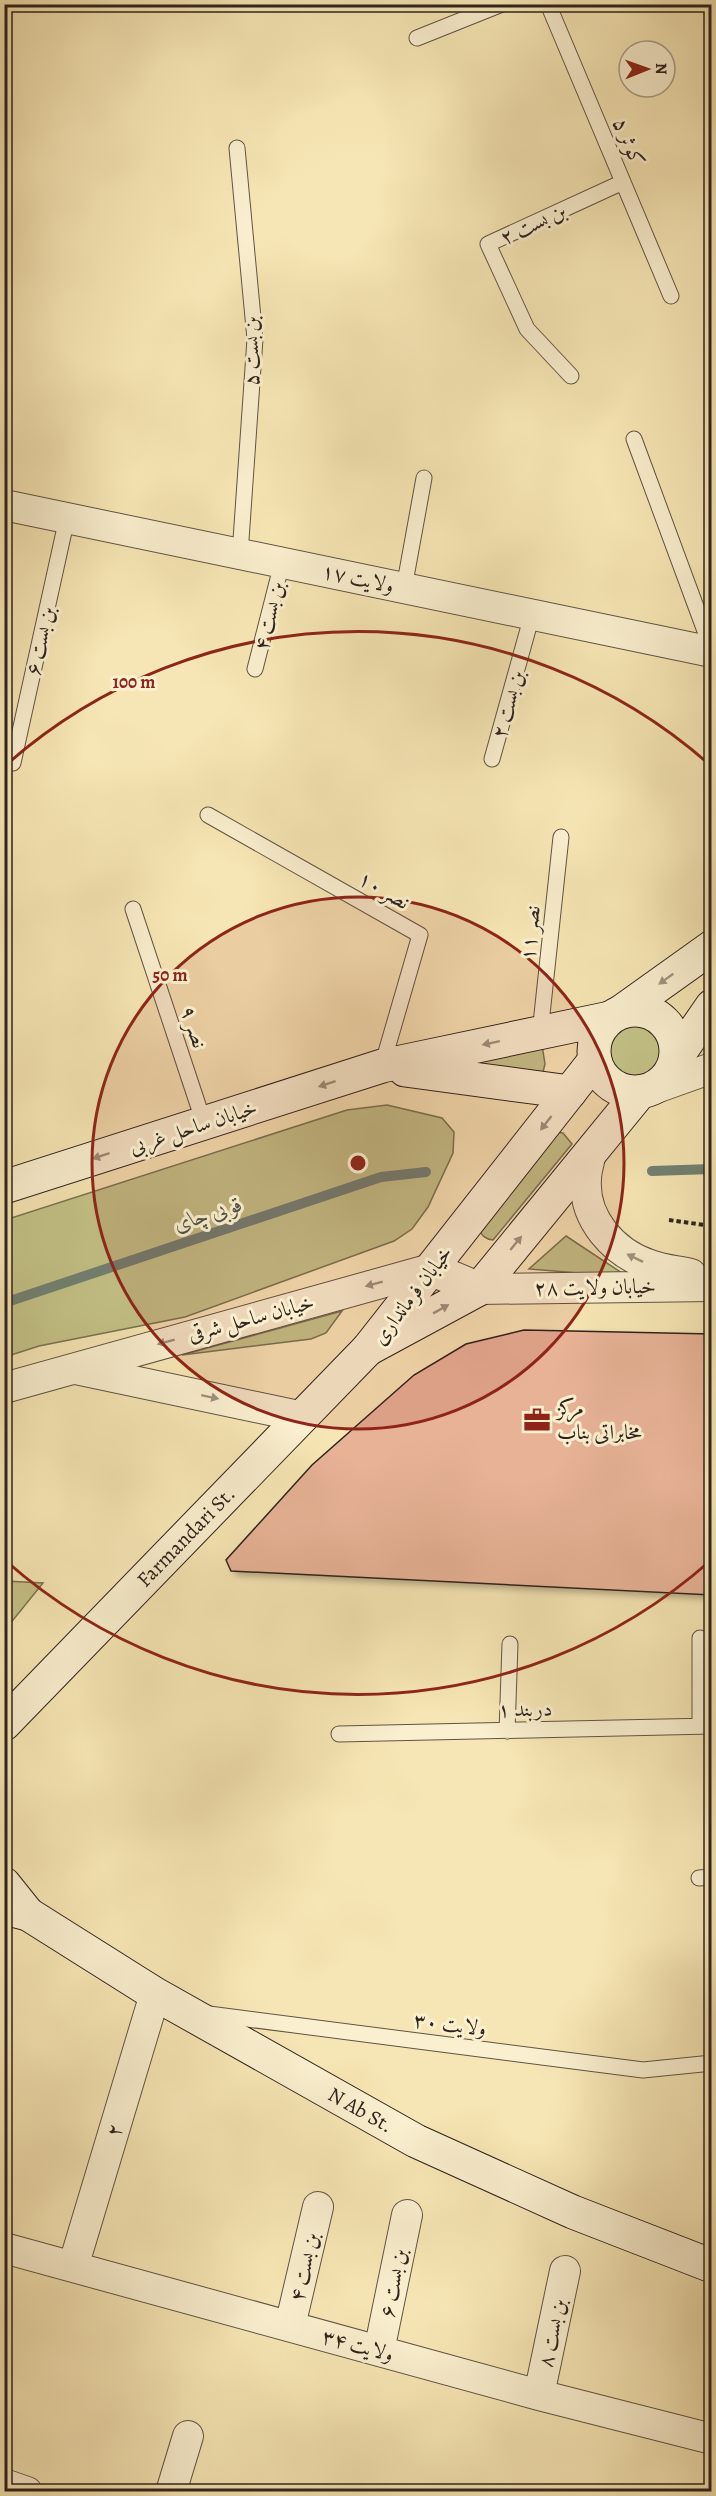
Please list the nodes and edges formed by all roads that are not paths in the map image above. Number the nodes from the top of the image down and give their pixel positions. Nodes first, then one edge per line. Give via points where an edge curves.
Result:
1 (502, 4) edge
2 (548, 4) edge
3 (417, 38) dead end
4 (237, 148) dead end
5 (623, 182) junction
6 (671, 296) dead end
7 (571, 376) dead end
8 (634, 439) dead end
9 (424, 478) dead end
10 (4, 505) edge
11 (68, 519) junction
12 (240, 554) junction
13 (282, 563) junction
14 (404, 588) junction
15 (532, 615) junction
16 (711, 651) edge
17 (255, 669) dead end
18 (11, 741) edge
19 (492, 759) dead end
20 (13, 763) dead end
21 (208, 815) dead end
22 (561, 837) dead end
23 (133, 909) dead end
24 (711, 947) edge
25 (711, 1006) edge
26 (615, 1015) junction
27 (540, 1033) junction
28 (676, 1059) junction
29 (595, 1060) junction
30 (382, 1066) junction
31 (711, 1068) edge
32 (646, 1090) junction
33 (570, 1092) junction
34 (204, 1123) junction
35 (591, 1151) junction
36 (4, 1187) edge
37 (431, 1269) junction
38 (711, 1279) edge
39 (711, 1286) edge
40 (479, 1289) junction
41 (368, 1349) junction
42 (70, 1368) junction
43 (4, 1388) edge
44 (303, 1417) junction
45 (700, 1638) dead end
46 (510, 1644) dead end
47 (4, 1724) edge
48 (706, 1726) edge
49 (507, 1731) junction
50 (339, 1734) dead end
51 (4, 1884) edge
52 (16, 1911) edge
53 (155, 1994) junction
54 (184, 2011) junction
55 (711, 2063) edge
56 (318, 2207) dead end
57 (406, 2215) dead end
58 (4, 2248) edge
59 (711, 2266) edge
60 (73, 2267) junction
61 (565, 2271) dead end
62 (290, 2326) junction
63 (379, 2351) junction
64 (539, 2395) junction
65 (188, 2436) dead end
66 (711, 2439) edge
67 (171, 2492) edge

1 - 3 lane
2 - 5 lane, کوثر ۵
4 - 12 lane, بن بست ۵ via 255,339
5 - 6 lane, کوثر ۵
5 - 7 lane, بن بست ۲ via 488,244 527,329
8 - 16 lane
9 - 14 lane
10 - 11 street, ولایت ۱۷
11 - 12 street, ولایت ۱۷
11 - 18 lane, بن بست ۶
12 - 13 street, ولایت ۱۷
13 - 14 street, ولایت ۱۷
13 - 17 lane, بن بست ۴
14 - 15 street, ولایت ۱۷
15 - 16 street, ولایت ۱۷
15 - 19 lane, بن بست ۲
18 - 20 lane, بن بست ۶
21 - 30 lane, نصر ۱۰ via 420,935
22 - 27 lane, نصر ۱۱
23 - 34 lane, نصر ۹
24 -> 26 main road
25 - 28 main road
26 - 27 main road, خیابان ساحل غربی
26 - 28 main road via 632,1009 645,1011 666,1023 677,1046
26 - 29 main road via 596,1036
27 -> 30 main road, خیابان ساحل غربی
28 - 32 main road via 671,1071
29 - 32 main road via 599,1072 616,1088 628,1092
29 - 33 main road, خیابان فرمانداری
30 - 33 main road, خیابان ساحل غربی
30 -> 34 main road, خیابان ساحل غربی
31 - 32 street
32 - 35 main road, خیابان فرمانداری
33 -> 37 main road, خیابان فرمانداری
34 -> 36 main road, خیابان ساحل غربی
38 -> 35 street, خیابان ولایت ۲۸ via 650,1266 610,1241 587,1197
40 -> 35 main road, خیابان فرمانداری
37 - 40 main road
37 - 41 main road, خیابان فرمانداری
37 -> 42 street, خیابان ساحل شرقی
39 - 40 street, خیابان ولایت ۲۸
41 -> 40 main road, خیابان فرمانداری
41 - 44 main road, Farmandari St.
42 - 43 street, خیابان ساحل شرقی
42 -> 44 street, خیابان ساحل شرقی
44 - 47 main road, Farmandari St.
45 - 48 lane
46 - 49 lane
48 - 49 lane, دربند ۱
49 - 50 lane, دربند ۱
51 - 52 main road, N Ab St.
52 - 53 main road, N Ab St.
53 - 54 main road, N Ab St.
53 - 60 street, ۲
54 - 55 lane, ولایت ۳۰ via 643,2070
54 - 59 main road, N Ab St. via 416,2141 573,2212
56 - 62 street, بن بست ۴
57 - 63 street, بن بست ۶
58 - 60 street, ولایت ۳۴
60 - 62 street, ولایت ۳۴
61 - 64 street, بن بست ۸
62 - 63 street, ولایت ۳۴
63 - 64 street, ولایت ۳۴
64 - 66 street, ولایت ۳۴
65 - 67 street

